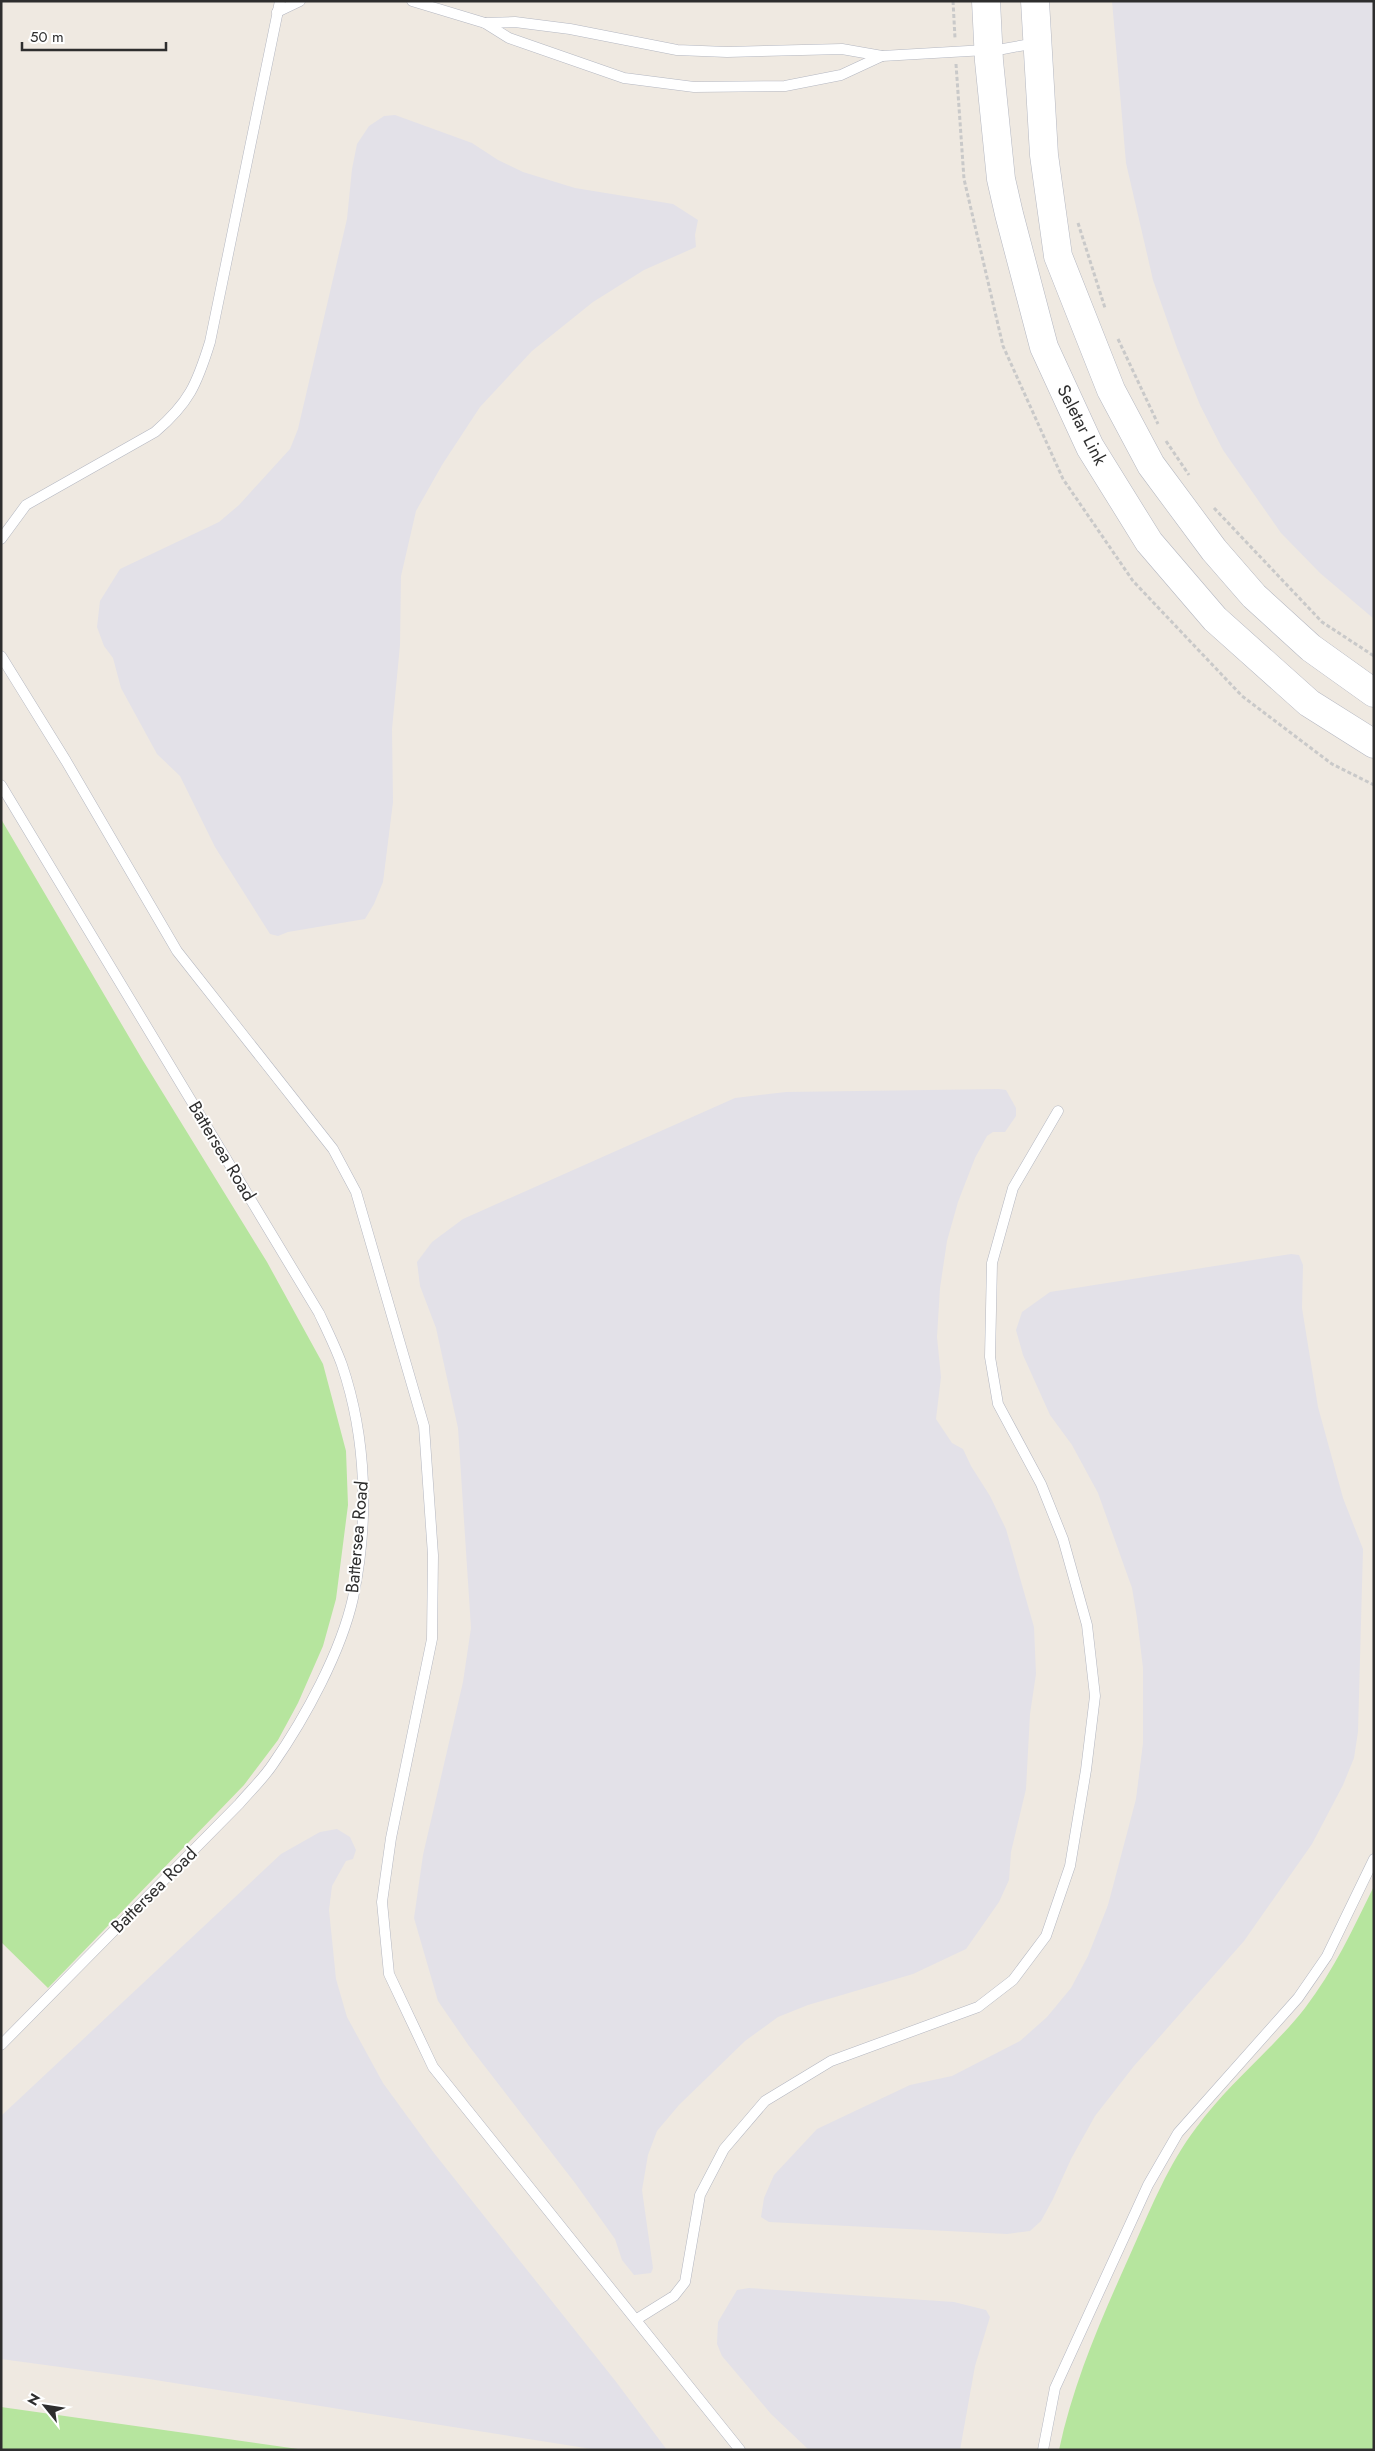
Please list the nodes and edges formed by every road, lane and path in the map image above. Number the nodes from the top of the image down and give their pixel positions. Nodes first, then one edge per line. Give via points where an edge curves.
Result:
1 (300, 1) edge
2 (412, 1) edge
3 (986, 1) edge
4 (1035, 1) edge
5 (279, 6) edge
6 (485, 23) junction
7 (1037, 40) junction
8 (988, 49) junction
9 (882, 56) junction
10 (1078, 222) dead end
11 (1107, 314) dead end
12 (1114, 332) dead end
13 (1159, 427) dead end
14 (1163, 436) dead end
15 (1190, 476) dead end
16 (1207, 501) dead end
17 (1, 539) edge
18 (1, 656) edge
19 (1374, 656) edge
20 (1374, 693) edge
21 (1374, 744) edge
22 (1, 785) edge
23 (1058, 1111) dead end
24 (1374, 1859) edge
25 (1, 2045) edge
26 (637, 2319) junction
27 (740, 2450) edge
28 (1042, 2450) edge

1 - 5 lane
2 - 6 lane
3 - 8 main road, Seletar Link
4 - 7 main road
5 - 17 lane via 210,342 191,395 155,432 26,505
6 - 9 lane via 515,22 570,29 676,50 842,49
6 - 9 lane via 509,38 624,78 694,87 784,86 841,75
7 - 8 lane via 1018,47
7 - 20 main road via 1044,155 1058,256 1111,390 1151,465 1254,596 1311,648
8 - 9 lane
8 - 21 main road, Seletar Link via 1001,179 1009,214 1044,347 1090,447 1149,542 1215,619 1309,703
10 - 11 path
12 - 13 path
14 - 15 path
16 - 19 path via 1322,622
18 - 26 lane via 177,951 333,1149 356,1192 424,1426 433,1555 432,1639 382,1902 389,1974 433,2068
22 - 25 lane, Battersea Road via 320,1313 344,1374 357,1425 364,1486 353,1598 332,1658 307,1712 272,1766 239,1804
23 - 26 lane via 1013,1188 992,1263 990,1357 998,1404 1042,1484 1064,1539 1087,1625 1095,1696 1070,1866 1046,1936 1013,1980 978,2007 831,2062 765,2101 724,2149 700,2195 685,2282 674,2296
24 - 28 lane via 1327,1956 1298,1998 1178,2133 1148,2185 1055,2388
26 - 27 lane

